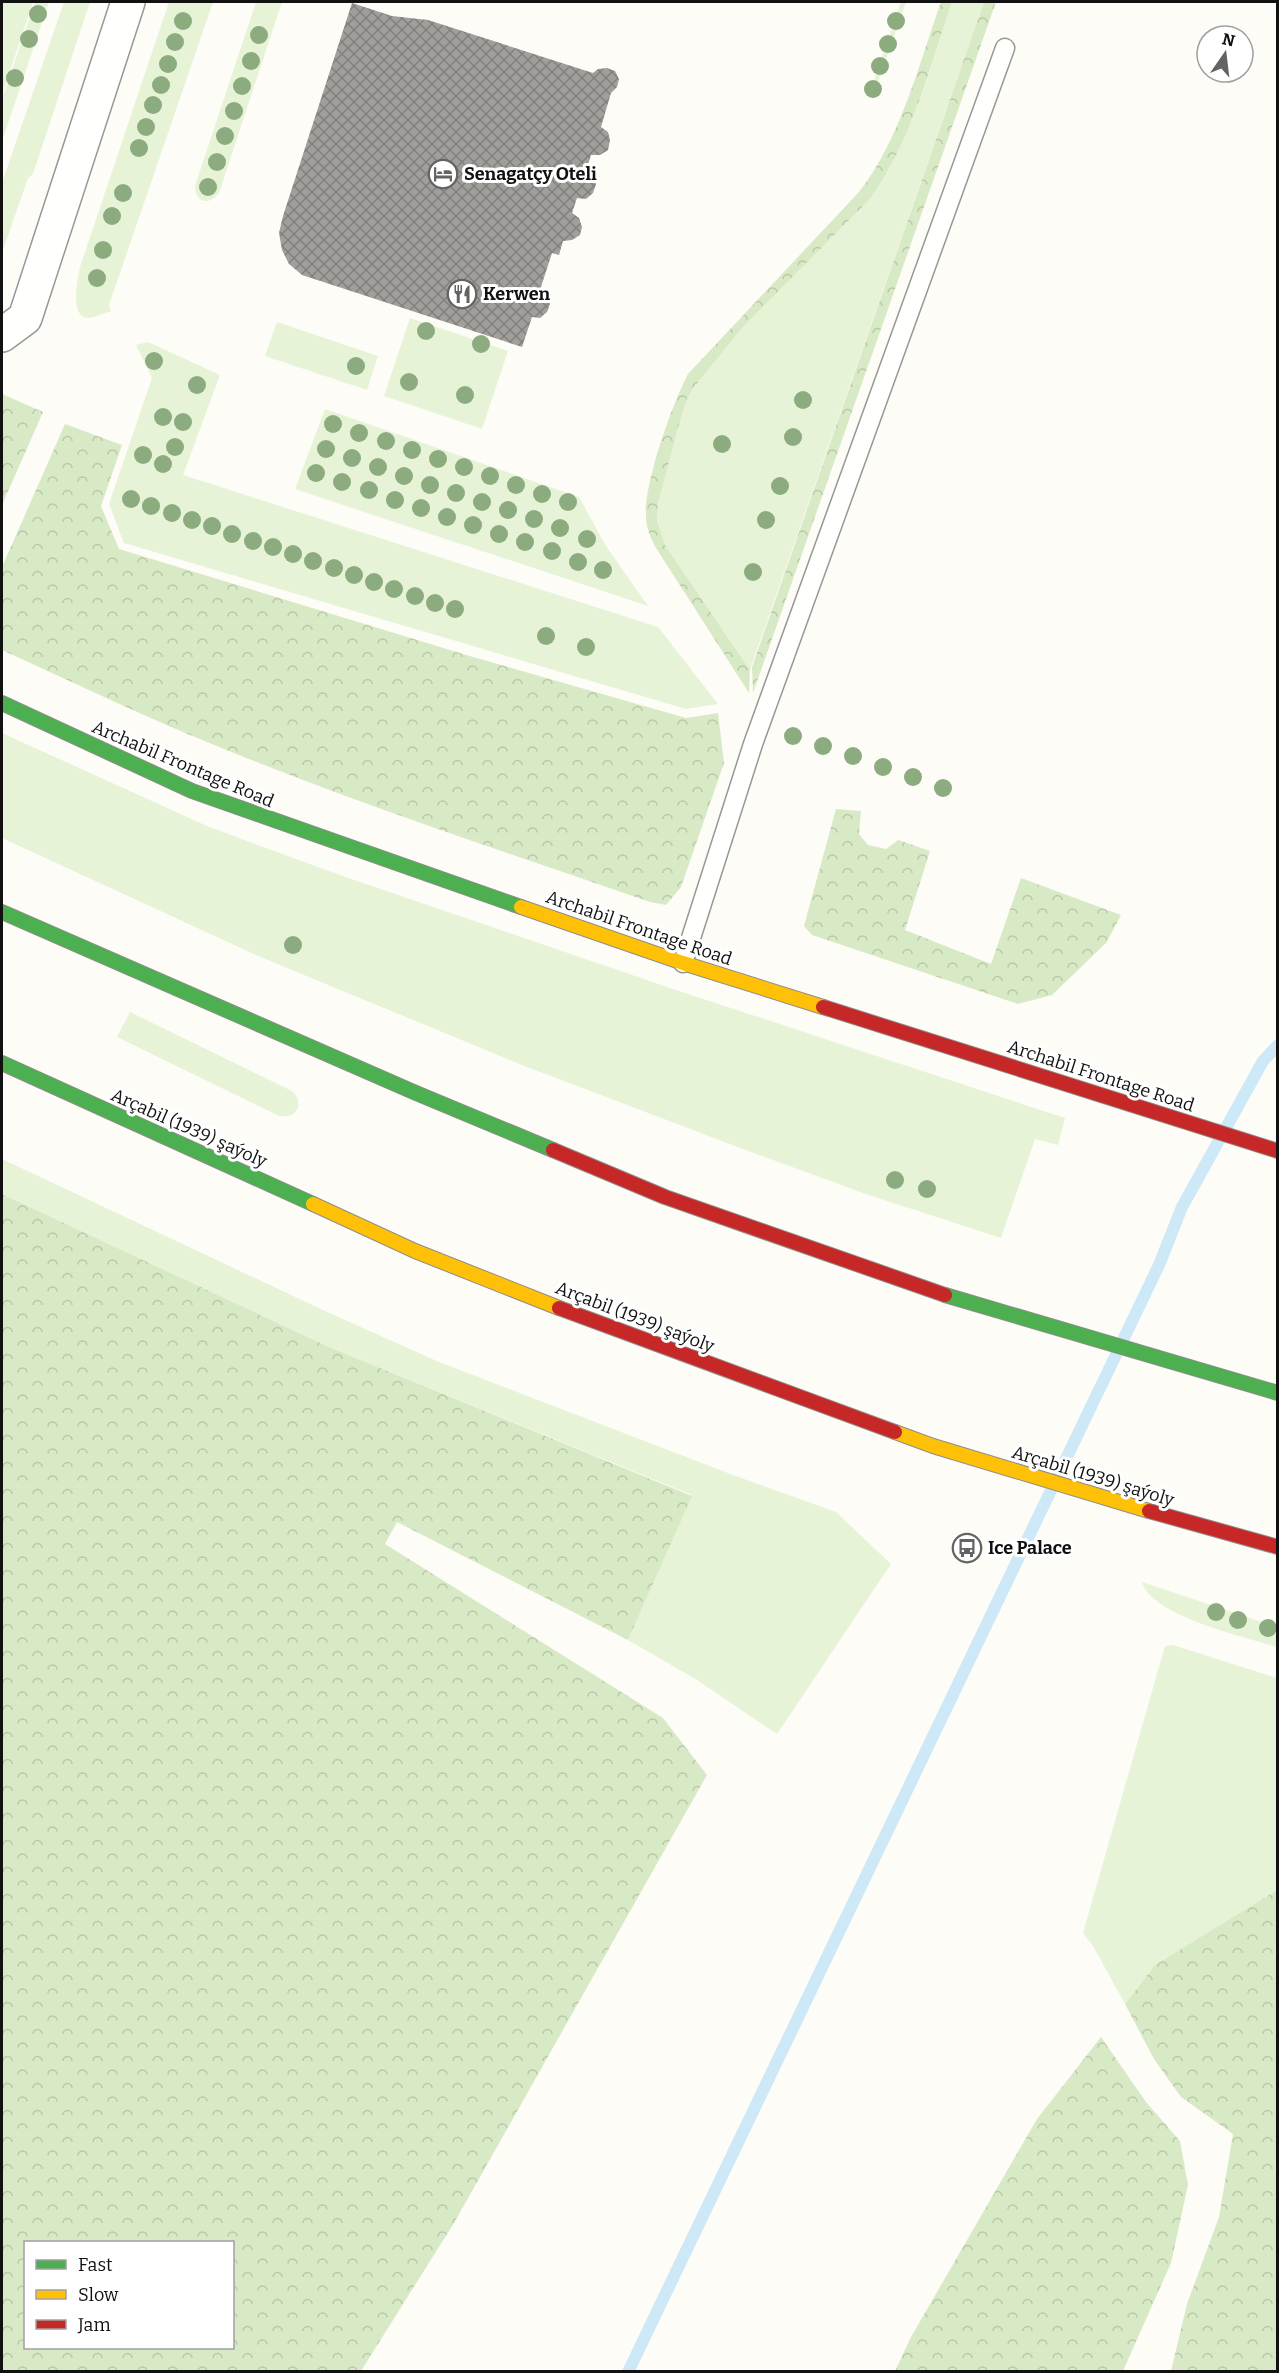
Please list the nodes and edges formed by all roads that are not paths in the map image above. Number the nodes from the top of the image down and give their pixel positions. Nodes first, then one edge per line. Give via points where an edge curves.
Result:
1 (129, 2) edge
2 (1005, 48) dead end
3 (2, 335) edge
4 (2, 703) edge
5 (2, 912) edge
6 (683, 963) junction
7 (2, 1063) edge
8 (1278, 1150) edge
9 (1278, 1393) edge
10 (1219, 1532) junction
11 (1278, 1546) edge
12 (1268, 1560) dead end

1 - 3 street via 25,318
2 - 6 lane via 753,744
4 - 6 main road, Archabil Frontage Road via 192,791
5 - 9 main road via 665,1197 979,1306
6 - 8 main road, Archabil Frontage Road
7 - 10 main road, Arçabil (1939) şaýoly via 415,1251 602,1325 933,1446
10 - 11 main road, Arçabil (1939) şaýoly
10 - 12 main road

